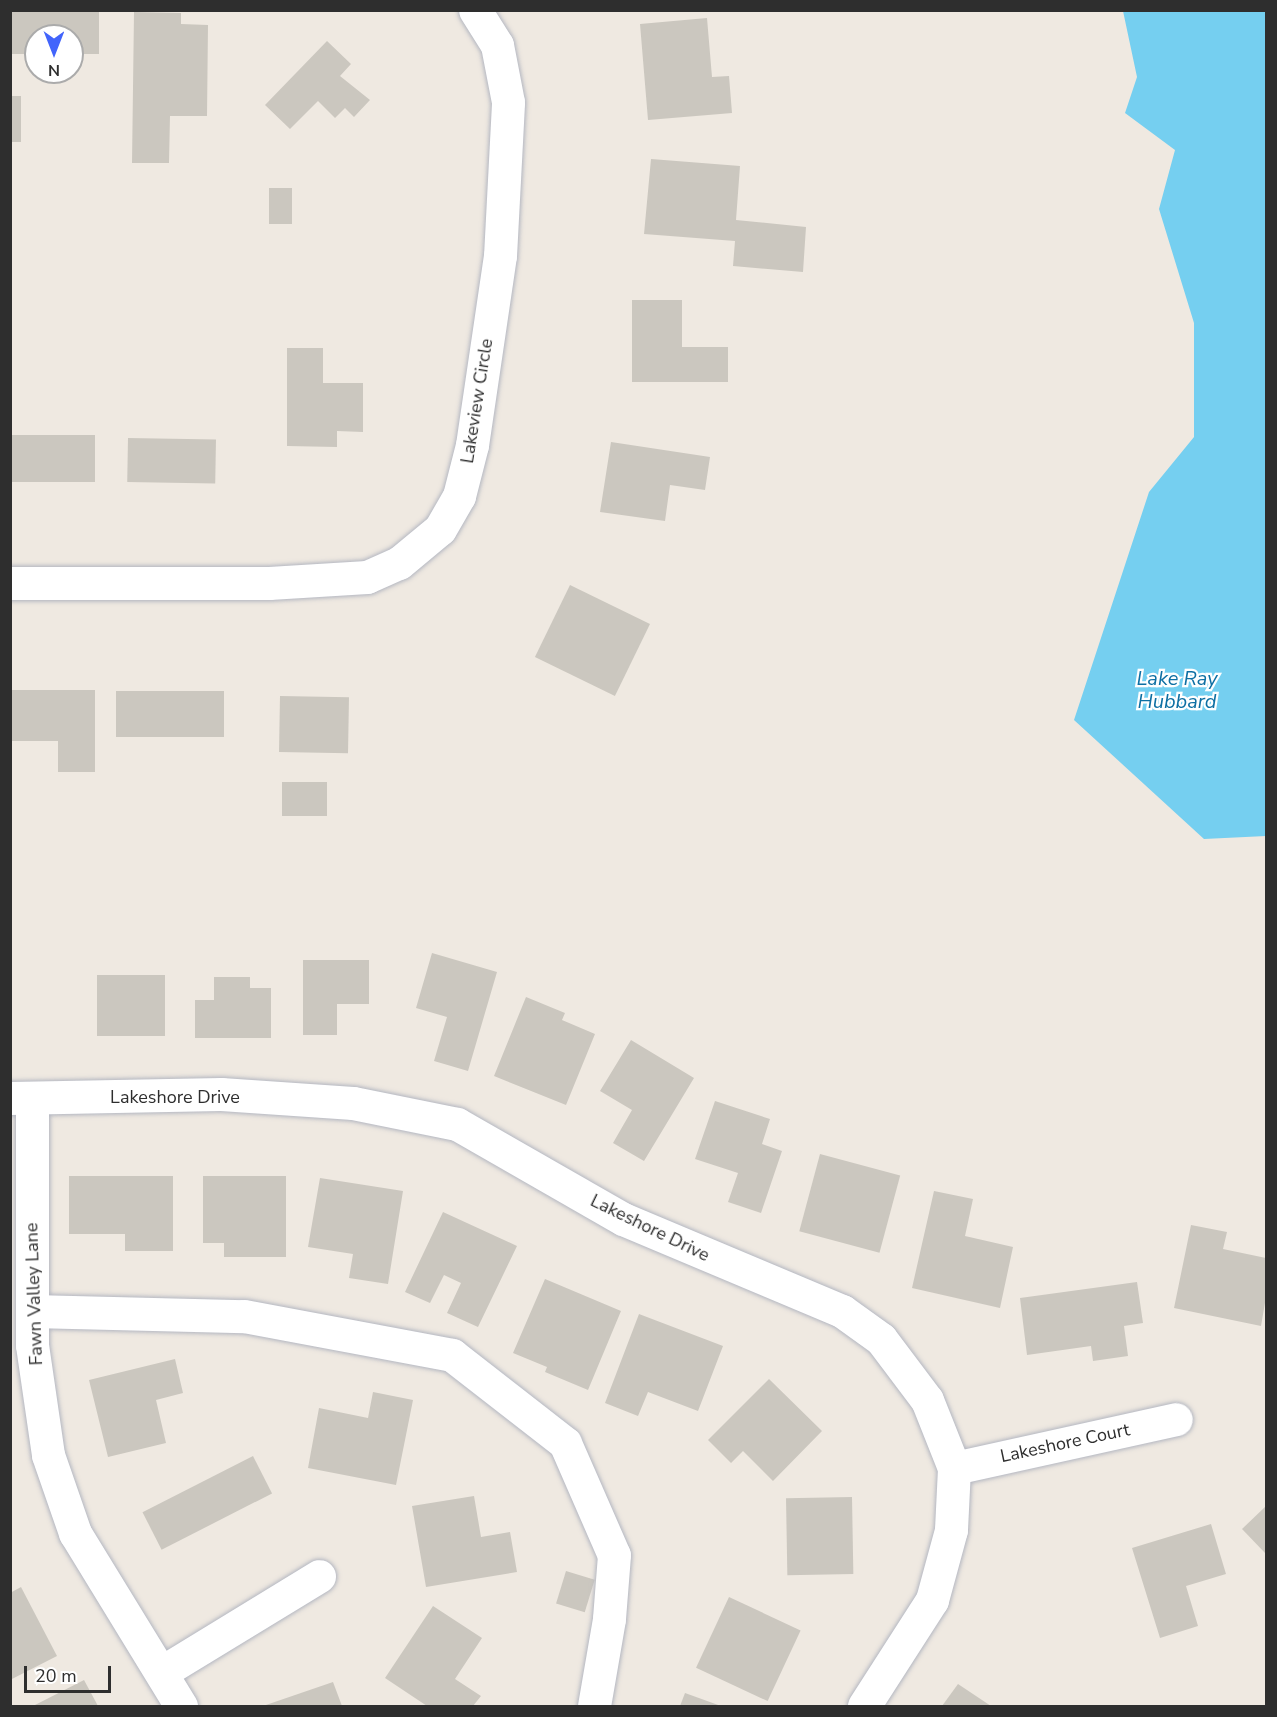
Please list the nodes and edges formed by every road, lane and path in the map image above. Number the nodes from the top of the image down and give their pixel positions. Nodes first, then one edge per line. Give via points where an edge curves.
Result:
1 (475, 10) edge
2 (10, 583) edge
3 (21, 1099) edge
4 (32, 1311) junction
5 (1176, 1419) dead end
6 (954, 1468) junction
7 (319, 1576) dead end
8 (162, 1672) junction
9 (181, 1707) edge
10 (594, 1707) edge
11 (864, 1707) edge

1 - 2 street, Lakeview Circle via 497,45 508,102 500,255 472,445 459,496 440,529 399,563 367,577 269,583
3 - 4 street, Fawn Valley Lane
3 - 6 street, Lakeshore Drive via 232,1095 354,1103 457,1125 622,1219 842,1311 881,1339 927,1400
4 - 8 street, Fawn Valley Lane via 32,1345 48,1455 75,1533
4 - 10 street via 244,1316 452,1355 565,1443 614,1555 609,1618
5 - 6 street, Lakeshore Court
6 - 11 street, Lakeshore Drive via 951,1530 932,1600
7 - 8 street
8 - 9 street, Fawn Valley Lane

